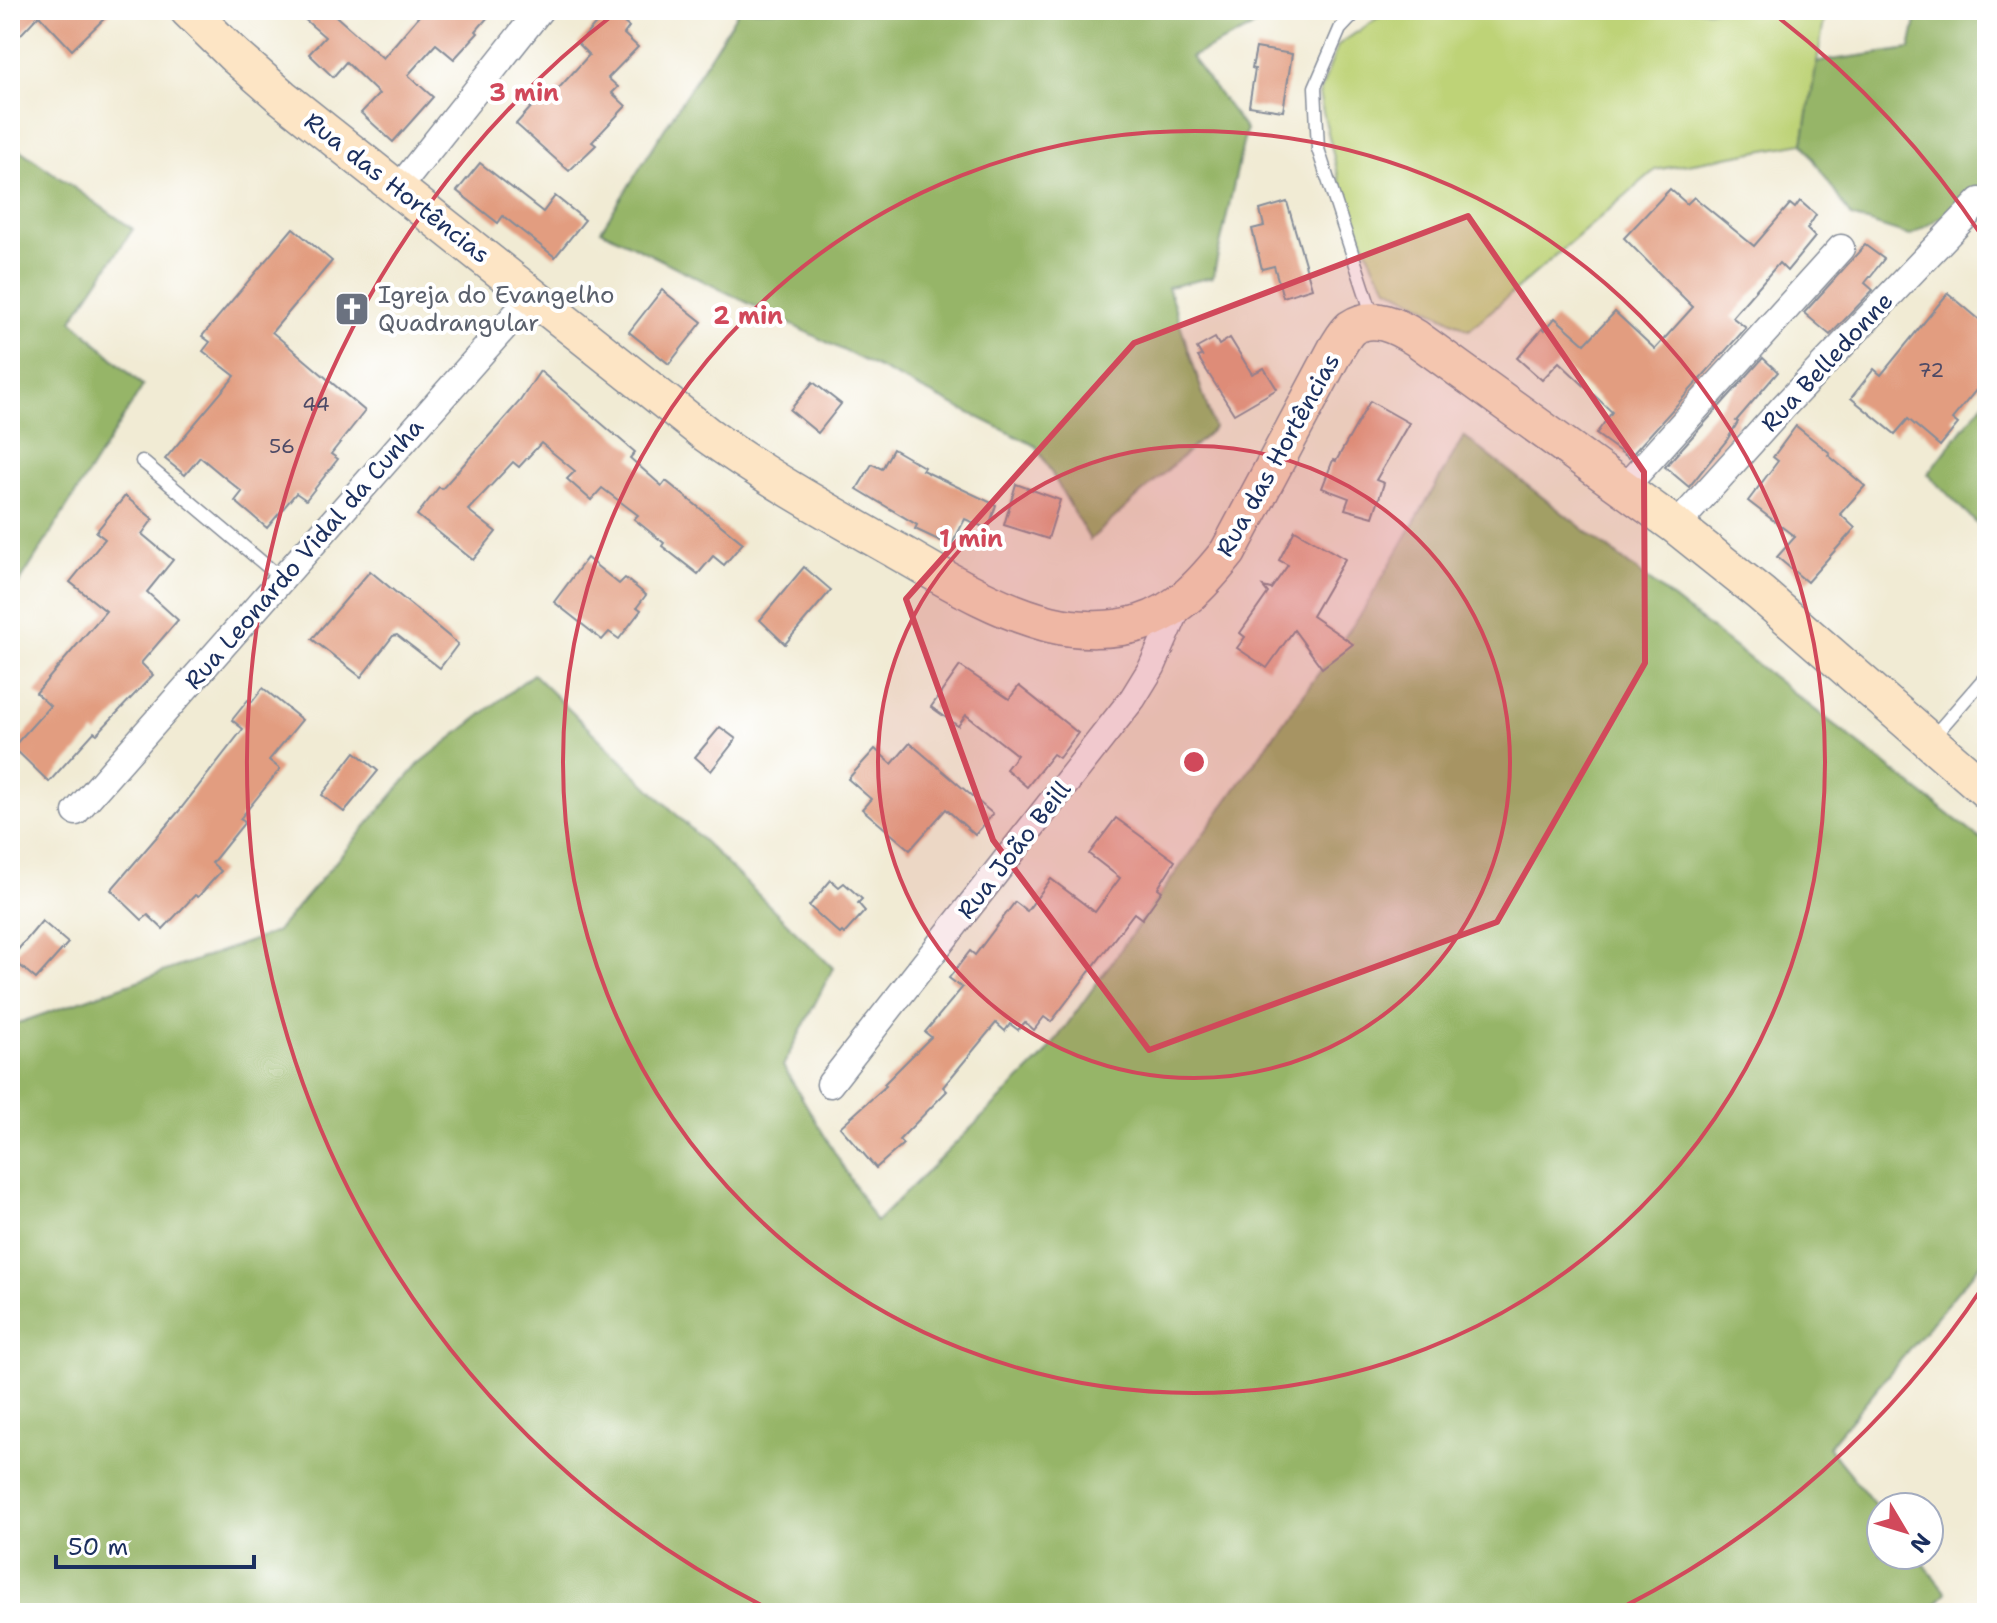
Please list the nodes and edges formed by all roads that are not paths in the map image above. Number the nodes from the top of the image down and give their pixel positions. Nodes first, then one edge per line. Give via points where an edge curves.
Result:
1 (188, 10) edge
2 (540, 10) edge
3 (1358, 10) edge
4 (398, 189) junction
5 (1980, 201) dead end
6 (1841, 248) dead end
7 (532, 296) junction
8 (1374, 320) junction
9 (142, 461) dead end
10 (1624, 488) junction
11 (1676, 526) junction
12 (282, 579) junction
13 (1179, 605) junction
14 (1987, 675) edge
15 (1929, 740) junction
16 (1987, 791) edge
17 (76, 812) dead end
18 (830, 1084) dead end

1 - 4 street, Rua das Hortências via 282,97
2 - 4 street
3 - 8 lane via 1340,29 1315,87 1317,133
4 - 7 street, Rua das Hortências
5 - 11 street, Rua Belledonne
6 - 10 street
7 - 12 street, Rua Leonardo Vidal da Cunha
7 - 13 street, Rua das Hortências via 770,480 983,598 1054,625 1098,629 1141,623
8 - 10 street via 1416,338
8 - 13 street, Rua das Hortências via 1351,328 1336,349 1228,552
9 - 12 lane
10 - 11 street
11 - 15 street
12 - 17 street, Rua Leonardo Vidal da Cunha
13 - 18 street, Rua João Beill via 1133,698
14 - 15 lane
15 - 16 street

